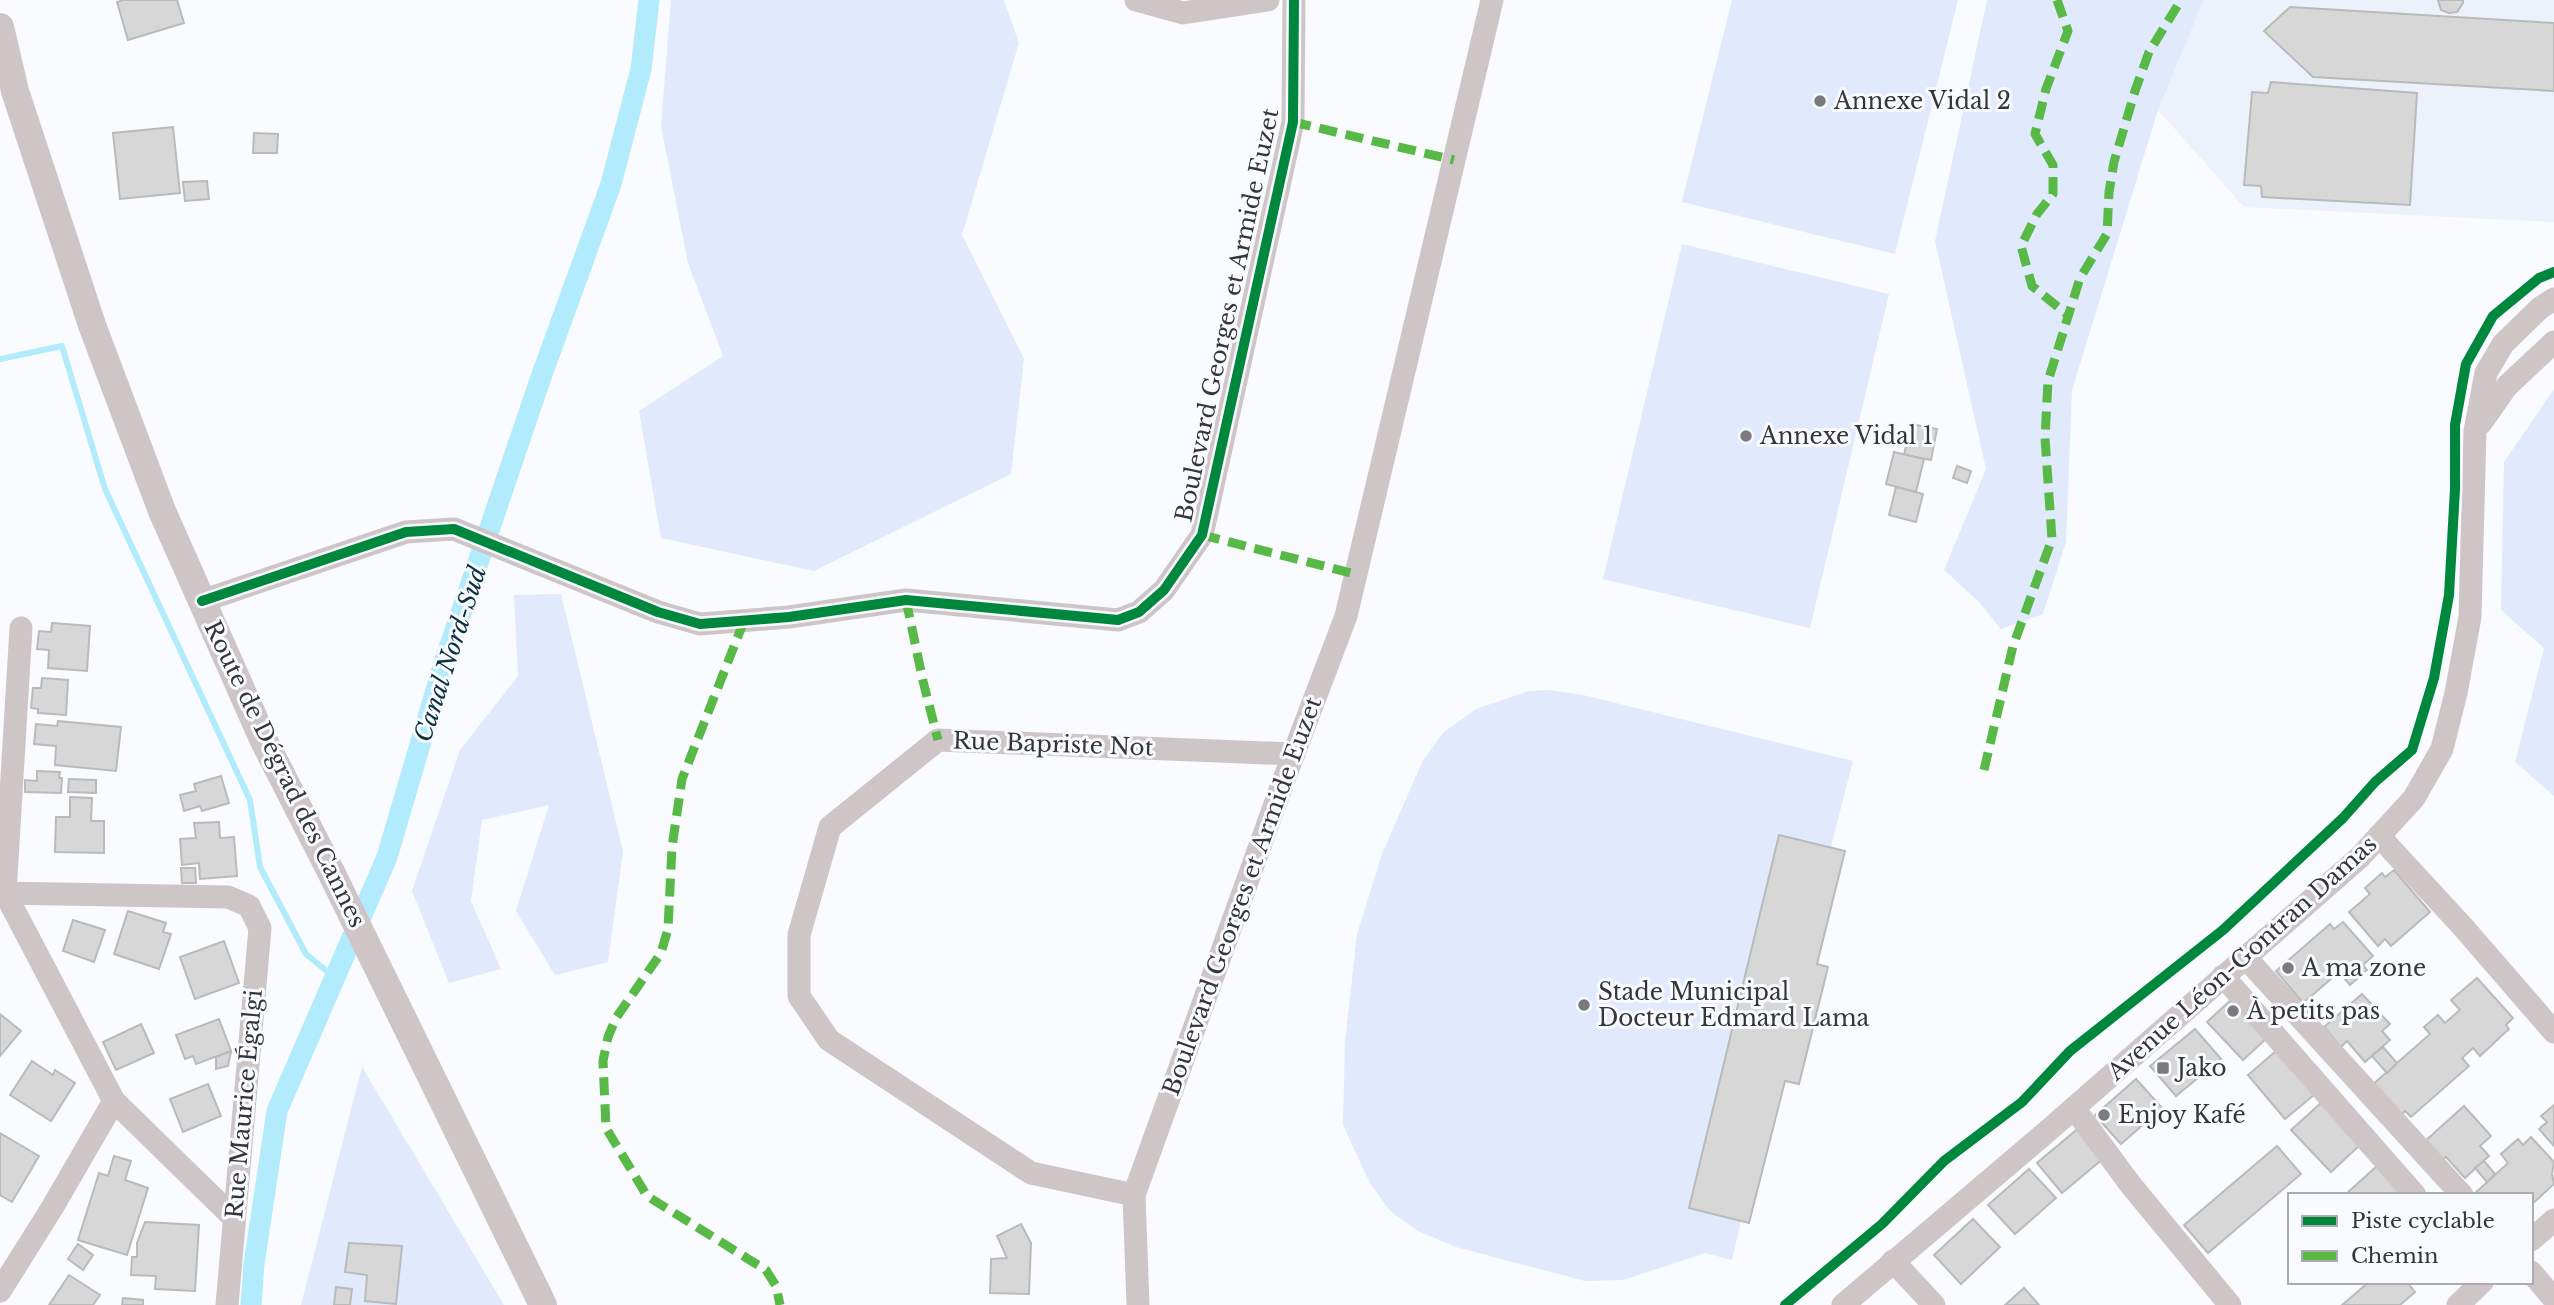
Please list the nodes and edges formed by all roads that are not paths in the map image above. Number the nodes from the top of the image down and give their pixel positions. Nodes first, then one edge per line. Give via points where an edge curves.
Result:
1 (1136, 0) edge
2 (1268, 0) edge
3 (1294, 0) edge
4 (1492, 0) edge
5 (0, 27) edge
6 (2554, 299) edge
7 (2554, 342) edge
8 (2475, 431) junction
9 (202, 601) junction
10 (21, 628) dead end
11 (1294, 754) junction
12 (2379, 836) junction
13 (2, 893) edge
14 (2245, 957) junction
15 (2223, 976) junction
16 (2554, 1032) edge
17 (114, 1101) junction
18 (2074, 1108) junction
19 (2413, 1193) edge
20 (2460, 1193) edge
21 (1134, 1195) junction
22 (234, 1218) junction
23 (2554, 1220) edge
24 (2533, 1238) edge
25 (1893, 1261) junction
26 (2533, 1274) edge
27 (2480, 1284) edge
28 (0, 1291) edge
29 (2554, 1299) edge
30 (226, 1305) edge
31 (543, 1305) edge
32 (1138, 1305) edge
33 (1843, 1305) edge
34 (1934, 1305) edge
35 (2230, 1305) edge
36 (2458, 1305) edge

1 - 2 street via 1183,13
3 - 9 street, Boulevard Georges et Armide Euzet via 1293,122 1202,535 1164,590 1139,612 1118,620 906,600 700,624 658,612 454,529 406,532
4 - 11 street, Boulevard Georges et Armide Euzet via 1346,616
5 - 9 street, Route de Dégrad des Cannes via 15,91 92,325 162,511
6 - 8 street, Avenue Léon-Gontran Damas via 2503,344 2486,373
7 - 8 street via 2507,386
8 - 12 street, Avenue Léon-Gontran Damas via 2470,617 2456,693 2442,749 2414,798
9 - 31 street, Route de Dégrad des Cannes via 264,741
10 - 13 street
11 - 21 street, Boulevard Georges et Armide Euzet
11 - 21 street, Rue Bapriste Not via 938,740 830,827 799,935 799,996 829,1040 1031,1173
12 - 14 street, Avenue Léon-Gontran Damas
12 - 16 street
13 - 17 street
13 - 22 street, Rue Maurice Égalgi via 228,897 249,906 260,928
14 - 15 street, Avenue Léon-Gontran Damas
14 - 20 street
15 - 18 street, Avenue Léon-Gontran Damas
15 - 19 street
17 - 22 street
17 - 28 street
18 - 25 street, Avenue Léon-Gontran Damas
18 - 35 street
21 - 32 street, Boulevard Georges et Armide Euzet
22 - 30 street, Rue Maurice Égalgi
23 - 24 street
25 - 33 street, Avenue Léon-Gontran Damas
25 - 34 street
26 - 29 street
27 - 36 street

